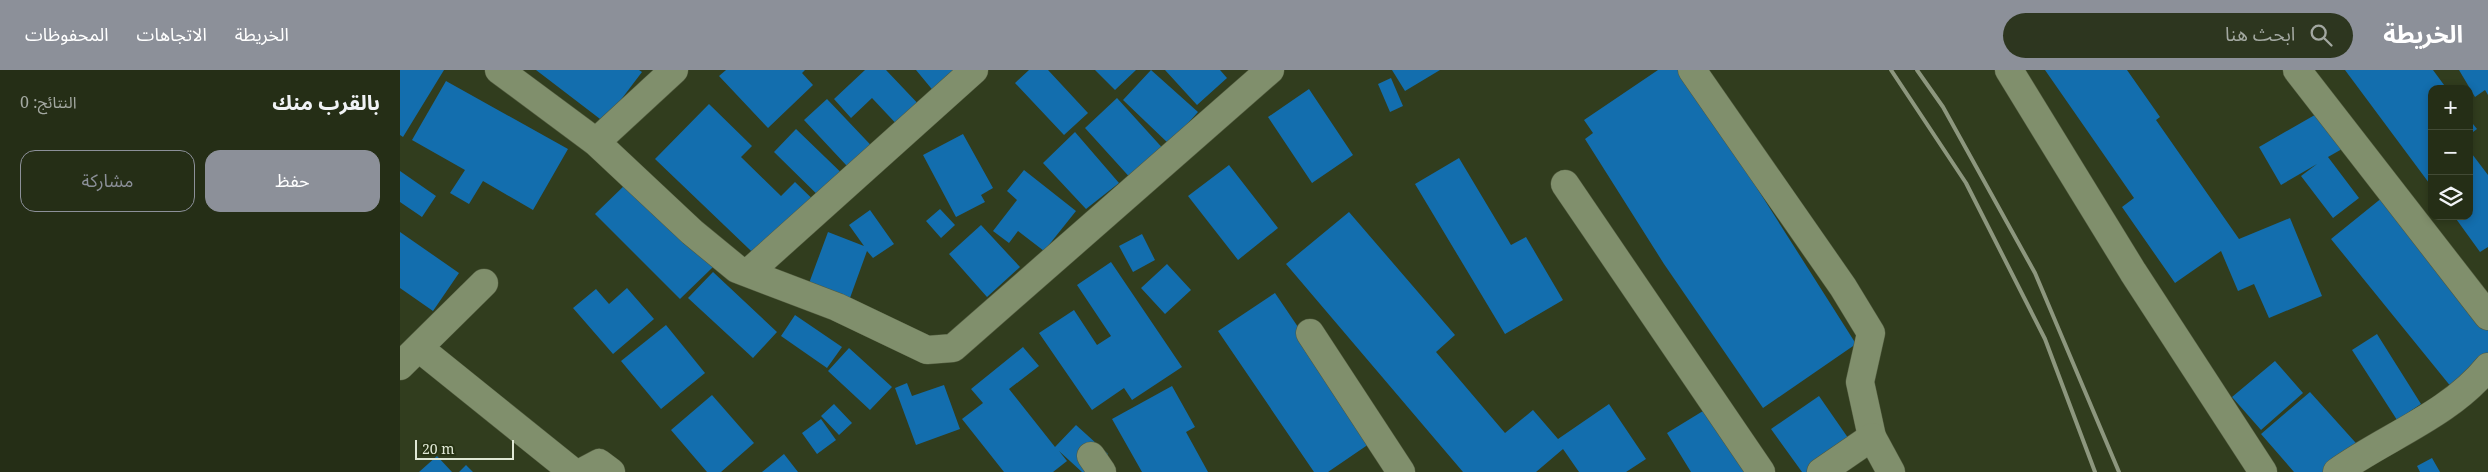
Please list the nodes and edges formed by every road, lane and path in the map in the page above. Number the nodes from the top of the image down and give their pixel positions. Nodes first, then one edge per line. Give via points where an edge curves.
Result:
1 (499, 70) edge
2 (674, 70) edge
3 (974, 70) edge
4 (1270, 70) edge
5 (1692, 70) edge
6 (2009, 70) edge
7 (2297, 70) edge
8 (596, 142) junction
9 (1565, 184) dead end
10 (748, 273) junction
11 (484, 282) dead end
12 (2488, 316) edge
13 (1310, 333) dead end
14 (407, 355) edge
15 (2488, 368) edge
16 (1872, 438) junction
17 (573, 472) edge
18 (582, 472) edge
19 (611, 472) edge
20 (1401, 472) edge
21 (1761, 472) edge
22 (1822, 472) edge
23 (1891, 472) edge
24 (2263, 472) edge
25 (2337, 472) edge

1 - 8 street
2 - 8 street
3 - 10 street
4 - 10 street via 952,348 927,350 837,306
5 - 16 street via 1843,287 1871,333 1860,382
6 - 24 street via 2133,272
7 - 12 street
8 - 10 street via 692,232 738,269
9 - 21 street
11 - 14 street
13 - 20 street
14 - 17 street
15 - 25 street via 2477,381 2433,414
16 - 22 street
16 - 23 street
18 - 19 street via 599,463

